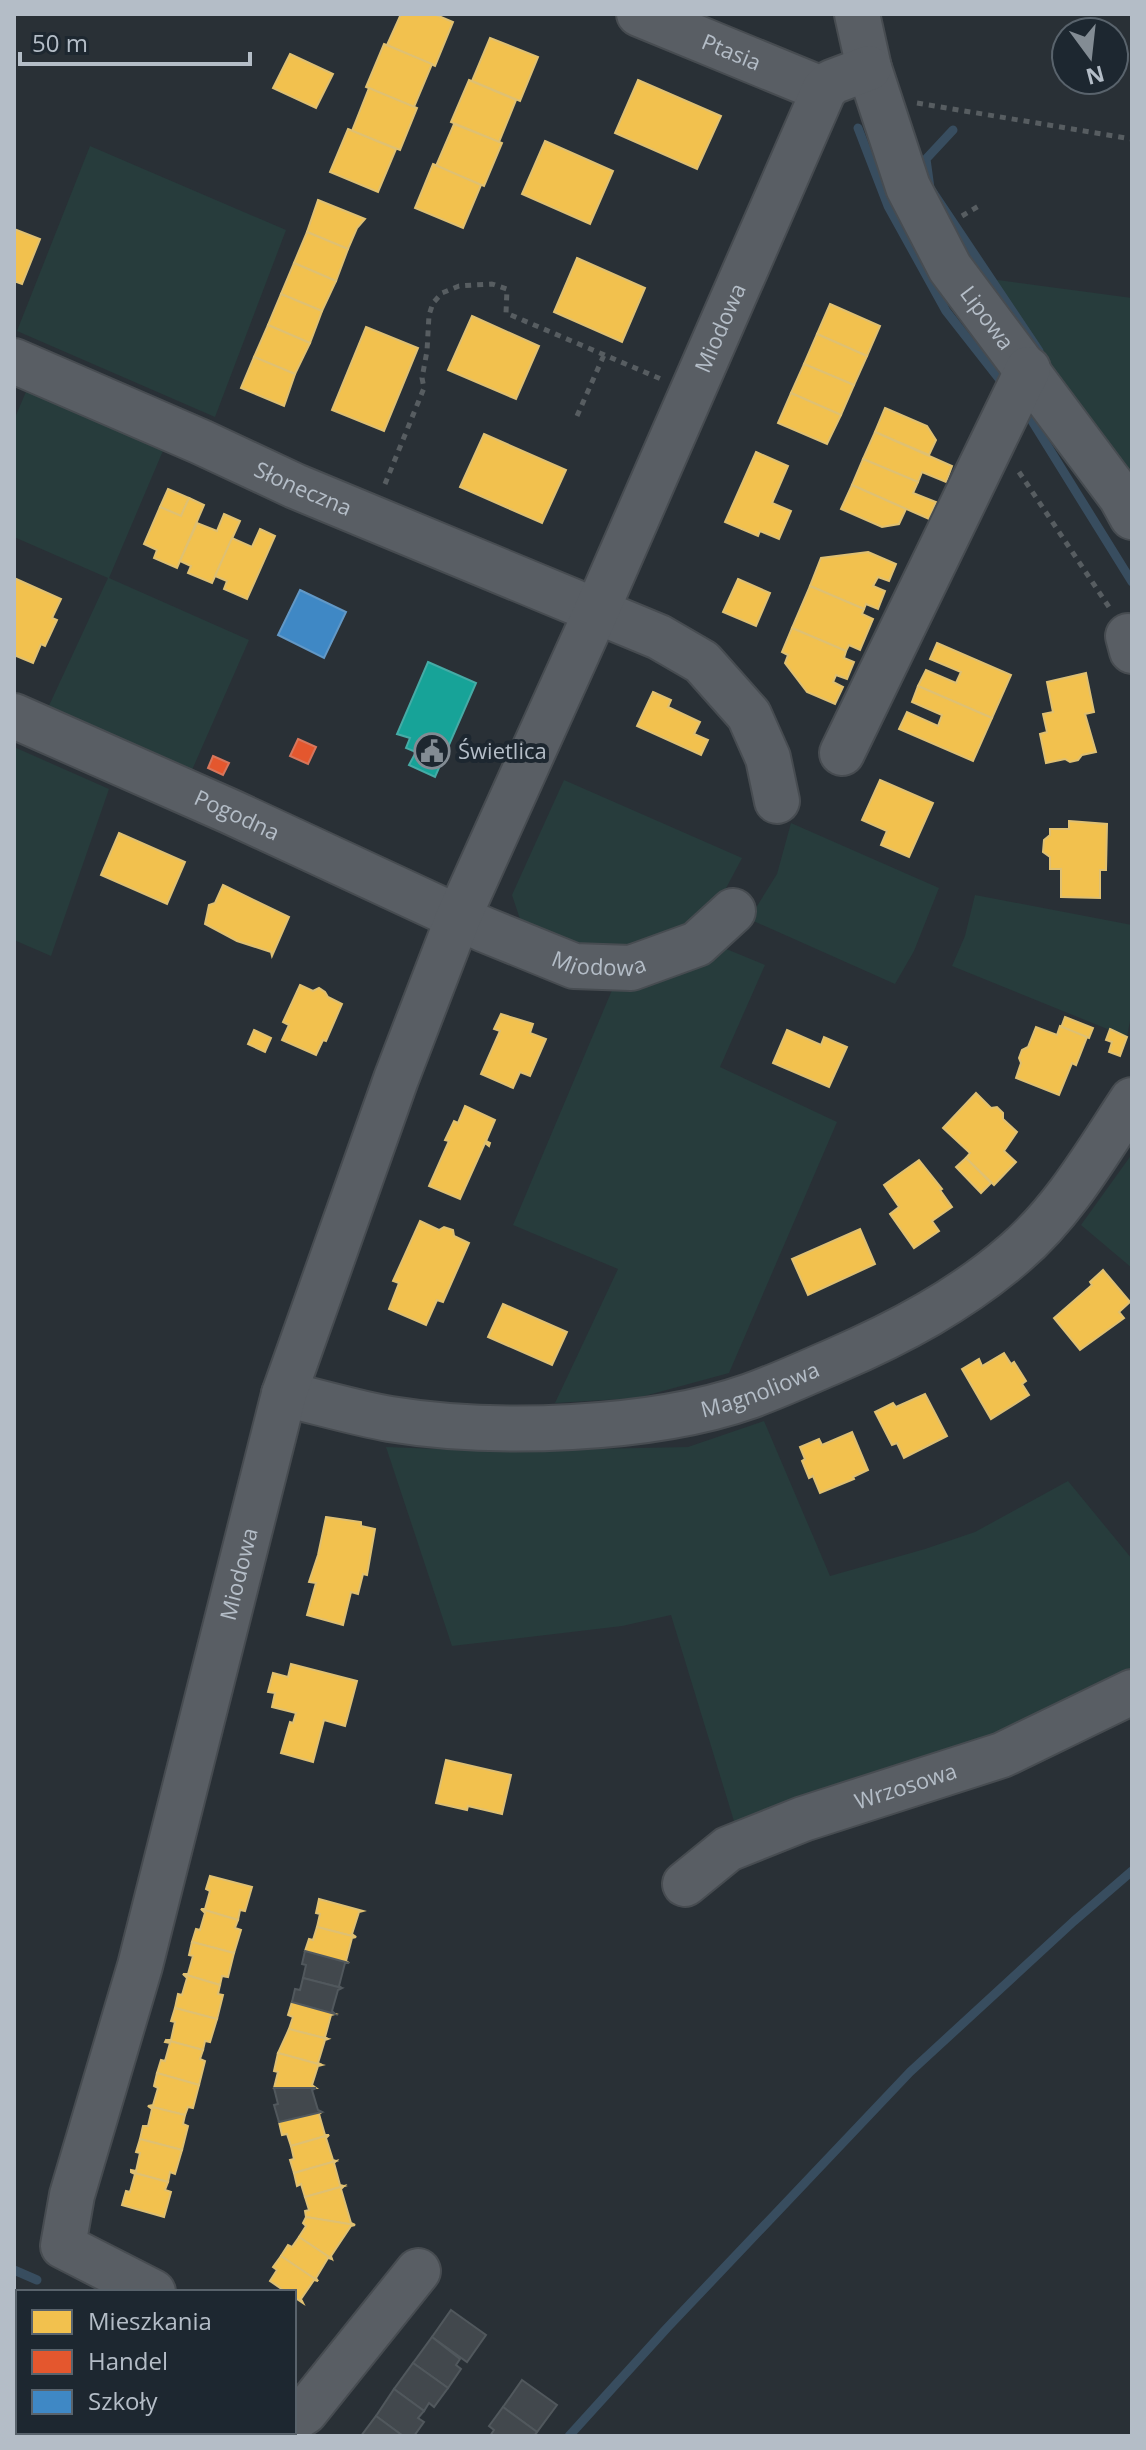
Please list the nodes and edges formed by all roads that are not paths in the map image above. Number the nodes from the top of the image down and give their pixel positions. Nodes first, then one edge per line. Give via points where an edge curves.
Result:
1 (639, 14) edge
2 (857, 14) edge
3 (875, 83) junction
4 (824, 90) junction
5 (14, 361) edge
6 (1028, 369) junction
7 (1132, 517) edge
8 (596, 612) junction
9 (14, 716) edge
10 (842, 753) dead end
11 (777, 801) dead end
12 (733, 911) dead end
13 (458, 918) junction
14 (1132, 1100) edge
15 (284, 1394) junction
16 (1132, 1692) edge
17 (685, 1884) dead end
18 (418, 2271) dead end
19 (149, 2290) edge
20 (296, 2418) edge

1 - 4 street, Ptasia
2 - 3 street
3 - 4 street via 832,82
3 - 6 street, Lipowa via 908,187 950,268
4 - 8 street, Miodowa
5 - 8 street, Słoneczna
6 - 7 street, Lipowa
6 - 10 street
8 - 11 street via 659,637 702,662 749,715 768,758
8 - 13 street, Miodowa
9 - 13 street, Pogodna
12 - 13 street, Miodowa via 697,944 631,968 574,966
13 - 15 street, Miodowa
14 - 15 street, Magnoliowa via 1074,1189 1016,1253 954,1300 883,1340 748,1397 648,1420 487,1427 390,1419
15 - 19 street, Miodowa via 155,1908 72,2195 63,2246
16 - 17 street, Wrzosowa via 1002,1755 803,1819 728,1849
18 - 20 street

